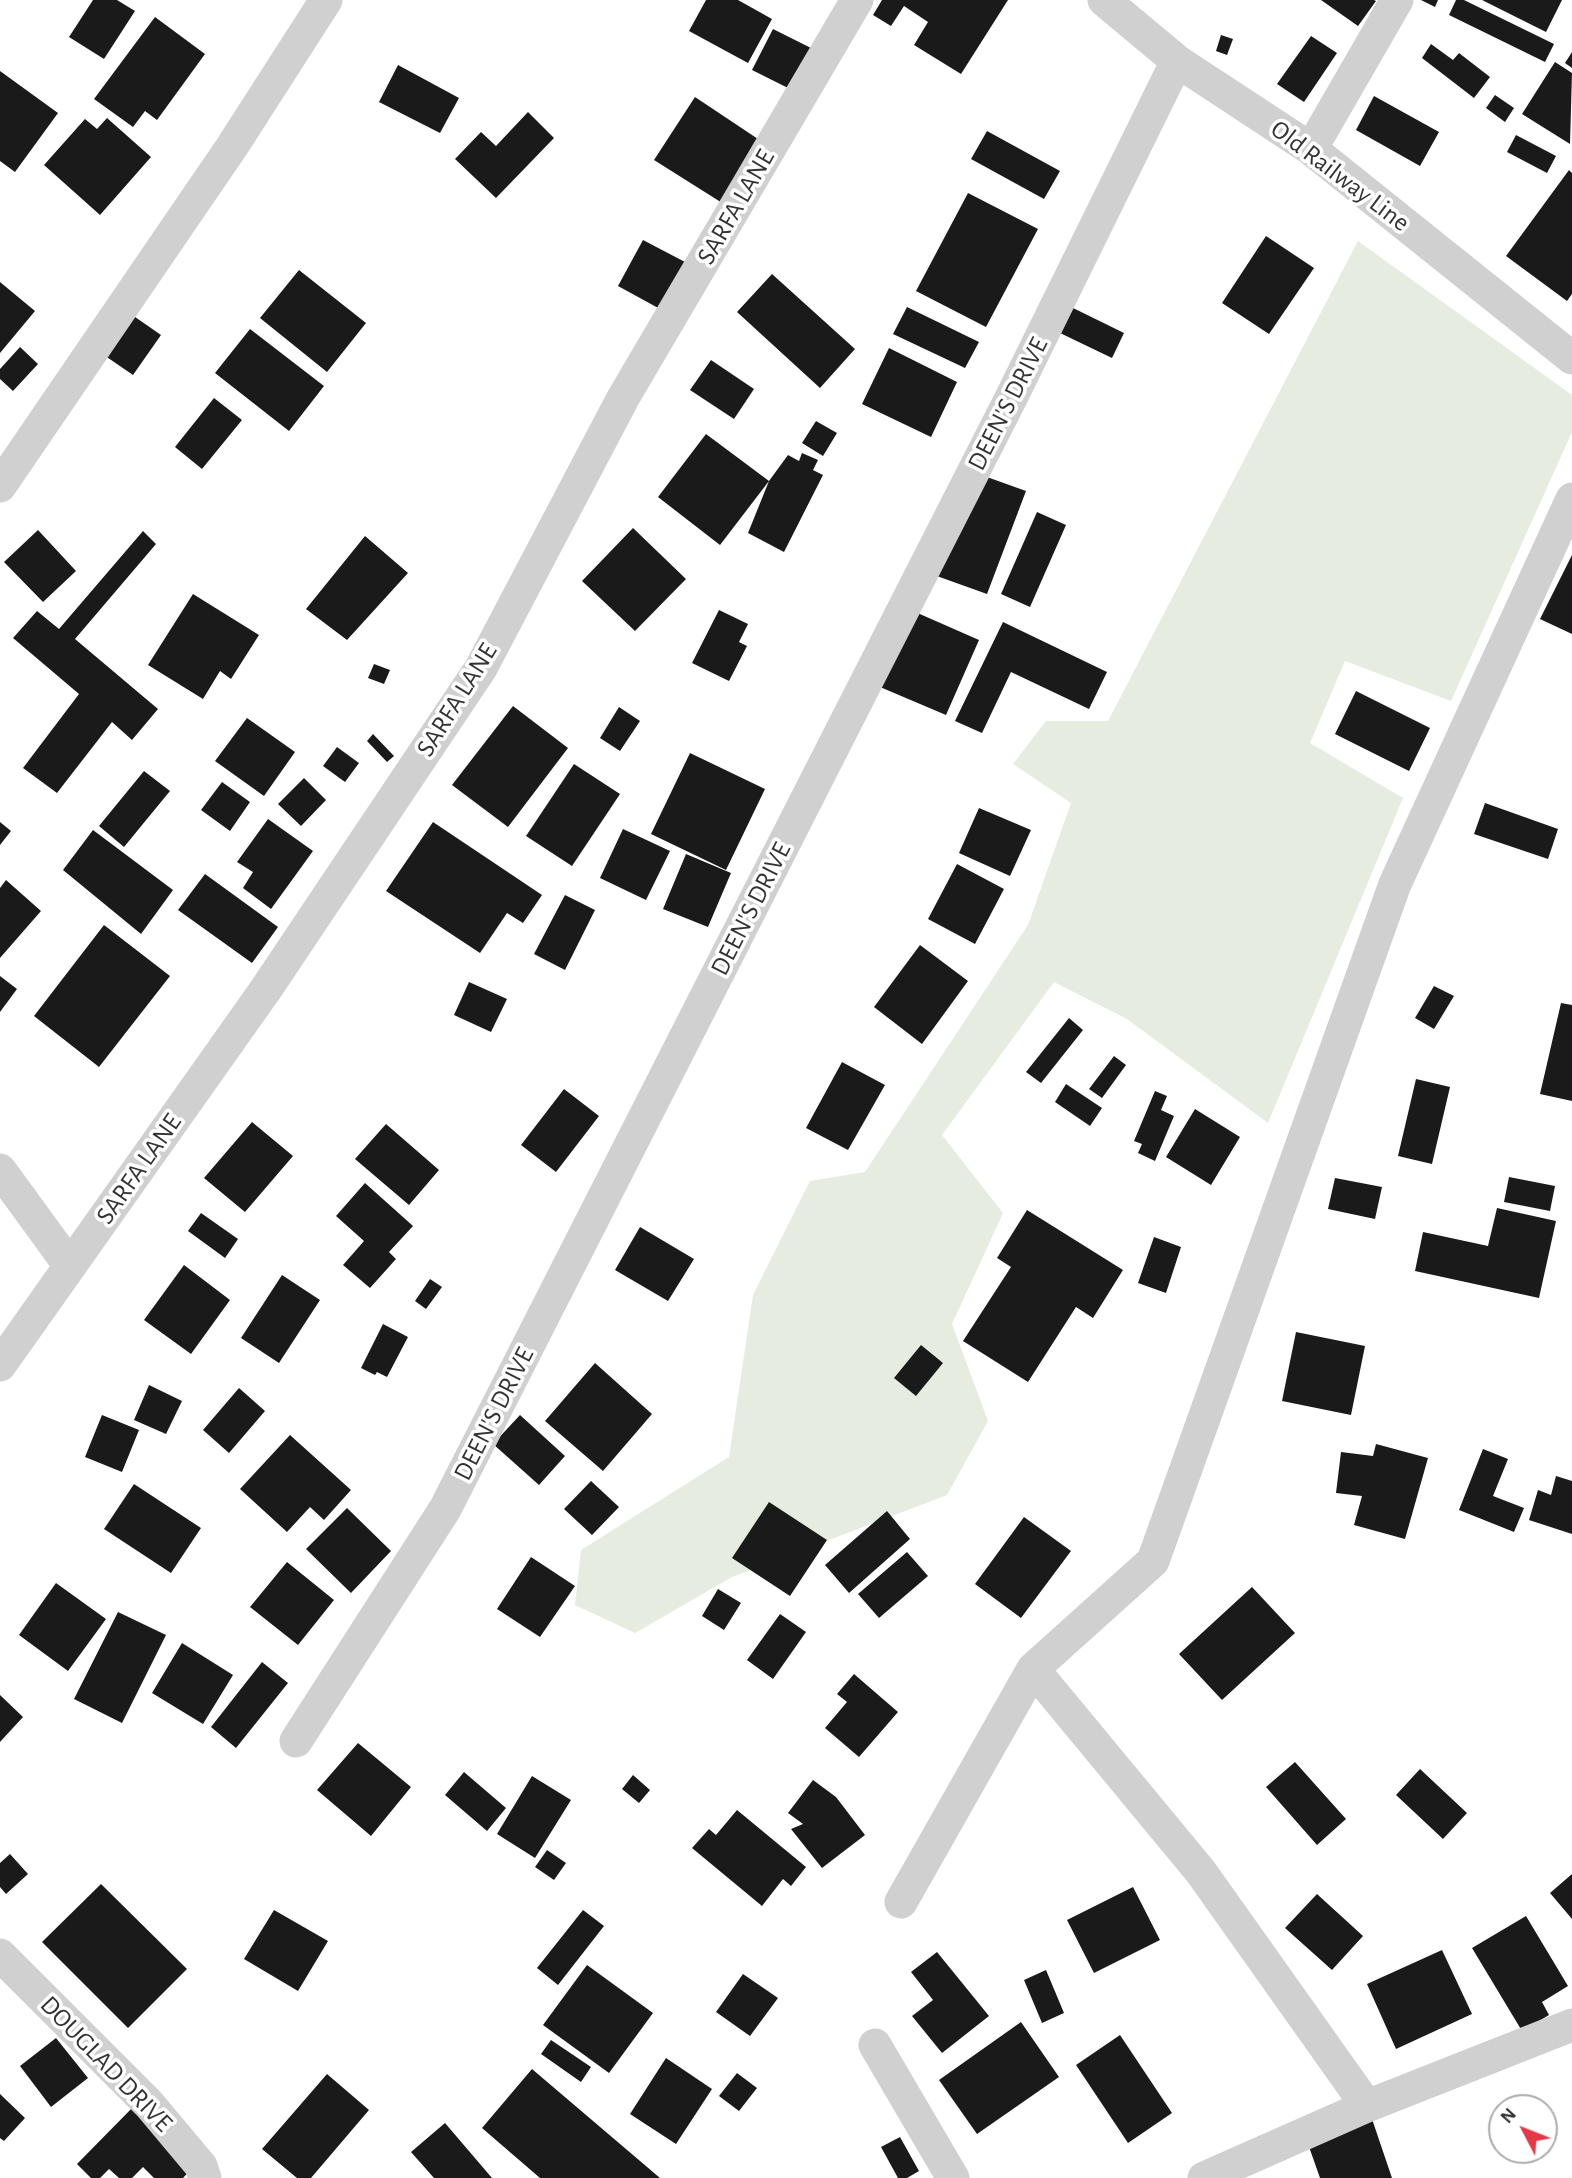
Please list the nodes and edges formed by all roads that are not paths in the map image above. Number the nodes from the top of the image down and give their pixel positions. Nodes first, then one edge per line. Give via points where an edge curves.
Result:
1 (326, 0) edge
2 (858, 0) edge
3 (1397, 0) edge
4 (1121, 5) edge
5 (1177, 61) junction
6 (1311, 149) junction
7 (1572, 358) edge
8 (0, 486) edge
9 (1572, 499) edge
10 (0, 1170) edge
11 (70, 1266) junction
12 (0, 1365) edge
13 (1033, 1669) junction
14 (296, 1741) dead end
15 (901, 1902) dead end
16 (0, 1955) edge
17 (1572, 2025) edge
18 (875, 2045) dead end
19 (1367, 2106) junction
20 (205, 2178) edge
21 (953, 2178) edge
22 (1204, 2178) edge

1 - 8 street via 233,145
2 - 11 street, SARFA LANE via 623,398 481,668 266,989
3 - 6 street
4 - 5 street, Old Railway Line
5 - 6 street, Old Railway Line
5 - 14 street, DEEN'S DRIVE via 1000,421 445,1509
6 - 7 street, Old Railway Line
9 - 13 street via 1395,884 1153,1561
10 - 11 street
11 - 12 street, SARFA LANE
13 - 15 street
13 - 19 street via 1201,1872
16 - 20 street, DOUGLAD DRIVE via 149,2104 201,2166
17 - 19 street
18 - 21 street
19 - 22 street

